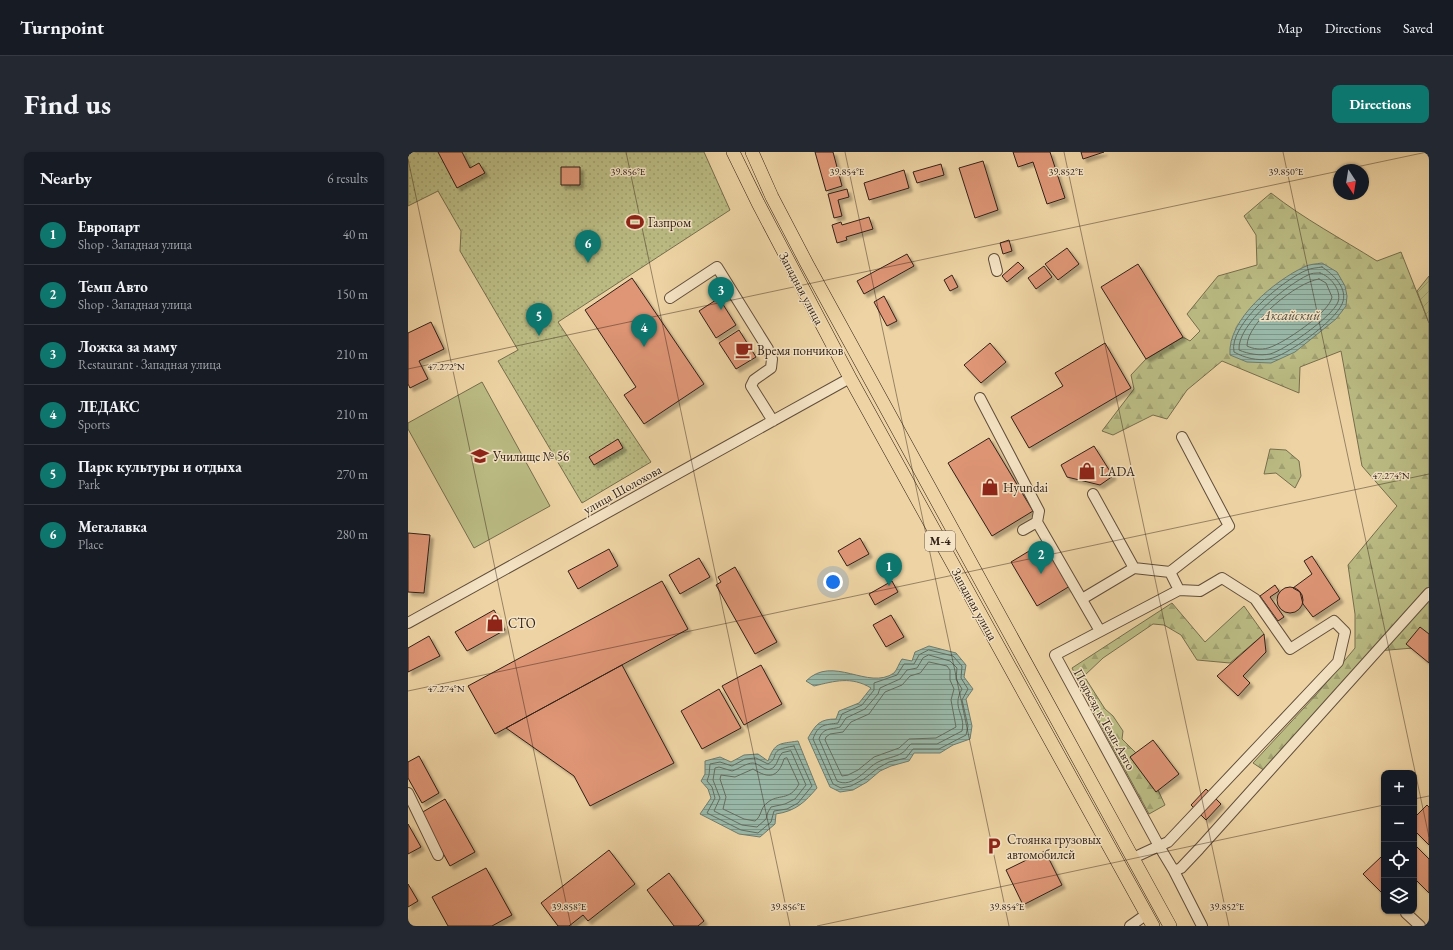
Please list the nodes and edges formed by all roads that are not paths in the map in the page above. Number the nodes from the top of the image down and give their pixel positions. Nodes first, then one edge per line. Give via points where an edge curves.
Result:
1 (733, 152) edge
2 (752, 152) edge
3 (994, 259) dead end
4 (997, 272) dead end
5 (670, 298) dead end
6 (850, 378) junction
7 (980, 398) dead end
8 (773, 421) junction
9 (1182, 438) dead end
10 (1093, 494) dead end
11 (1037, 522) junction
12 (1023, 530) dead end
13 (1134, 568) junction
14 (1170, 572) junction
15 (1178, 590) junction
16 (1429, 593) edge
17 (1082, 599) junction
18 (408, 623) edge
19 (1100, 631) junction
20 (408, 793) edge
21 (1159, 846) junction
22 (438, 855) dead end
23 (1132, 858) junction
24 (1174, 871) junction
25 (1147, 914) junction
26 (1406, 914) dead end
27 (1130, 926) edge
28 (1153, 926) edge
29 (1170, 926) edge
30 (1202, 926) edge
31 (1420, 926) edge

1 - 6 main road, Западная улица / М-4
2 - 23 main road, Западная улица / М-4 via 807,264
3 - 4 street
5 - 8 street via 717,267 772,359 771,368 754,380 751,386
6 - 8 street, улица Шолохова
6 - 25 main road, Западная улица / М-4
7 - 11 street via 1039,511
8 - 18 street, улица Шолохова
9 - 14 street via 1229,526
10 - 13 street
11 - 12 street
11 - 17 street
13 - 14 street
13 - 17 street
14 - 15 street
15 - 19 street, Подъезд к Темп-Авто
15 - 21 street via 1200,591 1222,578 1255,598 1290,649 1334,621 1345,632 1338,662 1168,842
16 - 24 street via 1181,868
17 - 19 street
19 - 21 street, Подъезд к Темп-Авто via 1055,655
20 - 22 street
21 - 23 street
21 - 24 street
23 - 29 main road, Западная улица / М-4
24 - 30 street
25 - 27 street
25 - 28 main road, Западная улица / М-4
26 - 31 street

